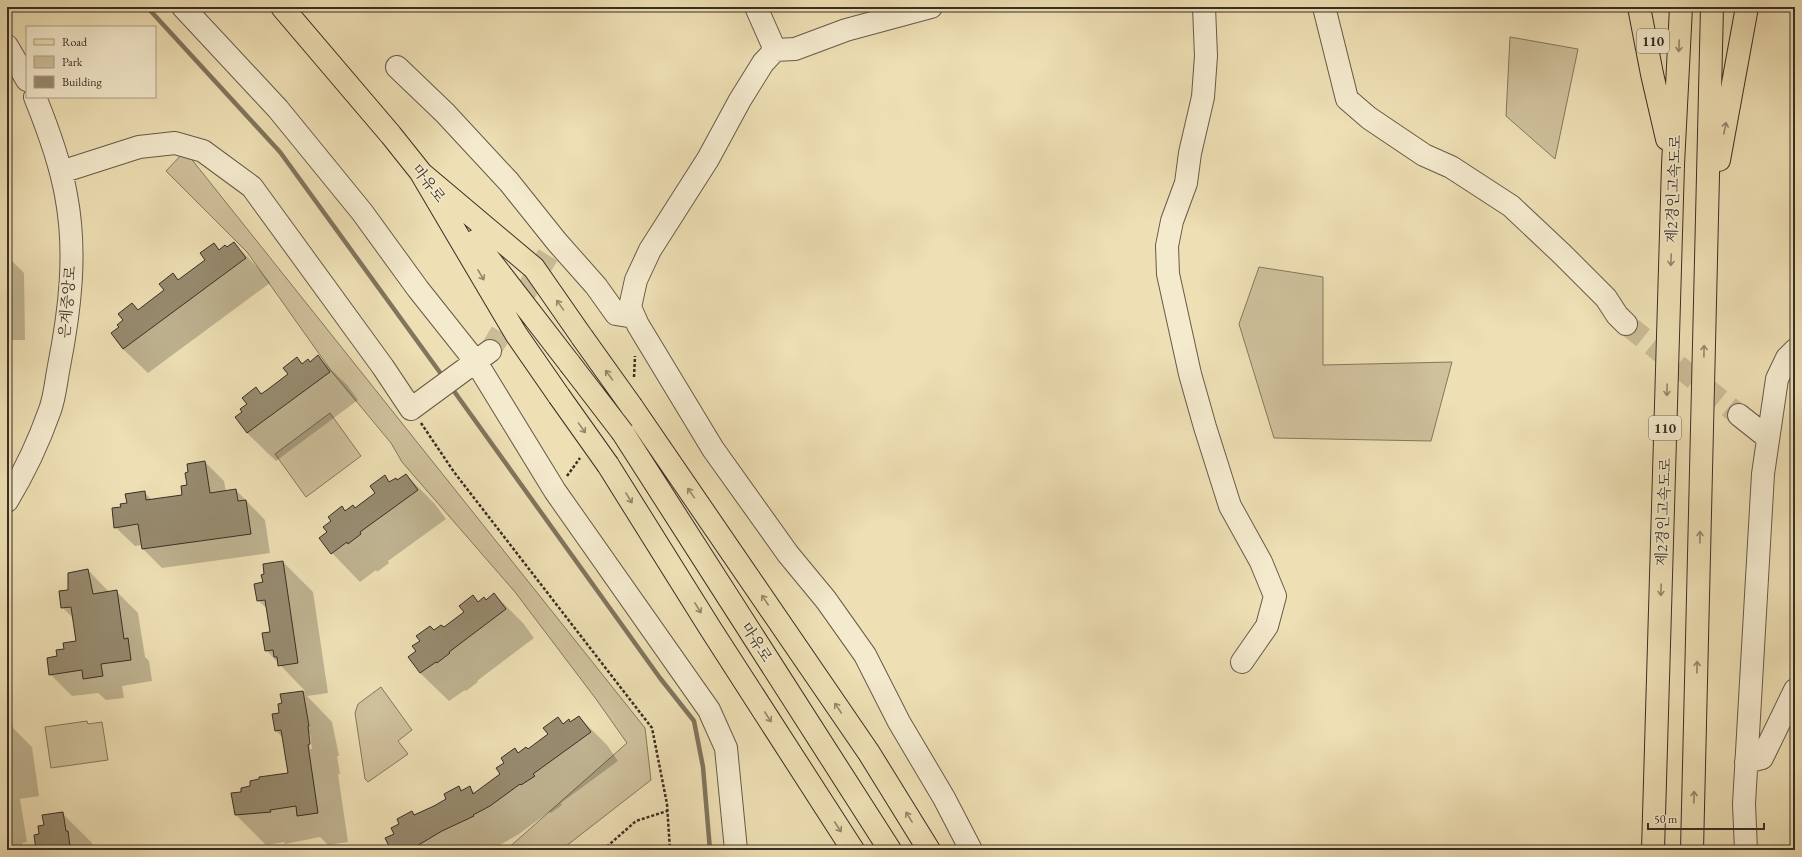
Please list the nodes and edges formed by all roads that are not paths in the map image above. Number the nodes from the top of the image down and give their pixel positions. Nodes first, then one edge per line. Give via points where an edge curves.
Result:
1 (183, 7) edge
2 (282, 7) edge
3 (756, 7) edge
4 (931, 7) edge
5 (1204, 7) edge
6 (1324, 7) edge
7 (1639, 7) edge
8 (1654, 7) edge
9 (1680, 7) edge
10 (1712, 7) edge
11 (1747, 7) edge
12 (7, 46) edge
13 (775, 50) junction
14 (398, 66) dead end
15 (1652, 74) junction
16 (26, 78) edge
17 (35, 98) edge
18 (1673, 166) junction
19 (61, 172) junction
20 (421, 173) junction
21 (1707, 222) junction
22 (634, 317) junction
23 (1626, 324) tunnel mouth
24 (1795, 350) edge
25 (479, 359) junction
26 (1739, 415) tunnel mouth
27 (1768, 438) junction
28 (7, 501) edge
29 (1242, 662) dead end
30 (1795, 690) edge
31 (1746, 762) junction
32 (736, 850) edge
33 (853, 850) edge
34 (890, 850) edge
35 (929, 850) edge
36 (971, 850) edge
37 (1653, 850) edge
38 (1692, 850) edge
39 (1746, 850) edge

1 - 25 street via 278,108 362,212 418,289
2 - 20 main road, 마유로 via 392,135
3 - 13 street
4 - 13 street via 846,30 795,49
5 - 29 street via 1206,56 1203,97 1186,183 1172,221 1167,246 1168,274 1190,374 1230,506 1261,562 1275,596 1267,626
6 - 23 street via 1347,99 1369,118 1424,155 1451,167 1511,206 1606,298
7 - 15 main road
8 - 15 main road, 110
9 -> 18 main road, 제2경인고속도로 / 110
10 - 21 main road, 110
21 -> 11 main road
12 - 16 street
13 - 22 street via 763,63 704,165 650,250 636,280 630,307
14 - 22 street via 509,182 552,248 596,286 616,314
15 - 18 main road
17 - 19 street, 은계중앙로 via 48,128
18 -> 37 main road, 제2경인고속도로 / 110
19 - 25 street via 139,147 175,143 203,151 252,187 383,367 417,405
19 - 28 street, 은계중앙로 via 70,226 71,287 65,336 50,410
20 -> 33 main road, bridge via 516,334 608,464
20 - 34 main road, 마유로, bridge via 623,433
35 -> 20 main road, bridge via 869,753 534,268
38 -> 21 main road, 110
22 - 36 street via 713,449 865,655 899,722
24 - 27 street via 1787,358 1777,378
25 - 32 street via 555,491 709,710 726,748
26 - 27 street
27 - 31 street via 1763,474
30 - 31 street via 1762,758
31 - 39 street

